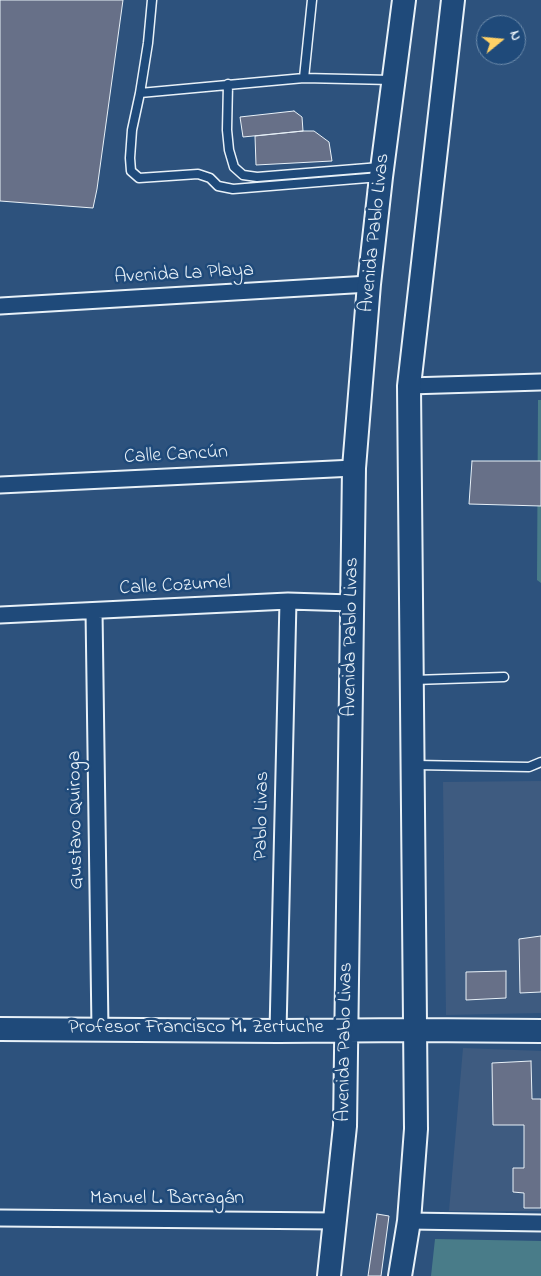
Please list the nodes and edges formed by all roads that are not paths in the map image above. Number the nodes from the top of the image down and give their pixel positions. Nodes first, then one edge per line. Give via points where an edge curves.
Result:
1 (152, 0) edge
2 (312, 0) edge
3 (404, 0) edge
4 (454, 0) edge
5 (304, 78) junction
6 (394, 80) junction
7 (228, 84) junction
8 (140, 93) junction
9 (382, 172) junction
10 (369, 284) junction
11 (0, 306) edge
12 (541, 382) edge
13 (409, 386) junction
14 (354, 468) junction
15 (0, 485) edge
16 (288, 601) junction
17 (352, 603) junction
18 (94, 611) junction
19 (0, 614) edge
20 (504, 677) dead end
21 (412, 680) junction
22 (541, 762) edge
23 (413, 765) junction
24 (0, 1029) edge
25 (100, 1029) junction
26 (347, 1030) junction
27 (416, 1030) junction
28 (541, 1030) edge
29 (278, 1031) junction
30 (0, 1218) edge
31 (334, 1221) junction
32 (409, 1221) junction
33 (541, 1223) edge
34 (329, 1276) edge
35 (400, 1276) edge

1 - 8 lane
2 - 5 lane
3 - 6 main road, Avenida Pablo Livas
4 - 13 main road
5 - 6 lane
5 - 7 lane
6 - 9 main road, Avenida Pablo Livas
7 - 8 lane
7 - 9 lane via 229,150 234,167 243,175
8 - 9 lane via 130,158 131,171 139,178 198,174 210,178 218,186 233,189
9 - 10 main road, Avenida Pablo Livas
10 - 11 street, Avenida La Playa
10 - 14 main road, Avenida Pablo Livas
12 - 13 street
13 - 21 main road
14 - 15 street, Calle Cancún
14 - 17 main road, Avenida Pablo Livas
16 - 17 street, Calle Cozumel
16 - 18 street, Calle Cozumel
16 - 29 street, Pablo Livas
17 - 26 main road, Avenida Pablo Livas
18 - 19 street, Calle Cozumel
18 - 25 street, Gustavo Quiroga
20 - 21 lane
21 - 23 main road
22 - 23 lane via 529,767
23 - 27 main road
24 - 25 main road, Profesor Francisco M. Zertuche
25 - 29 main road, Profesor Francisco M. Zertuche
26 - 27 main road, Profesor Francisco M. Zertuche
26 - 29 main road, Profesor Francisco M. Zertuche
26 - 31 main road, Avenida Pablo Livas via 344,1126
27 - 28 main road, Profesor Francisco M. Zertuche
27 - 32 main road via 416,1129
30 - 31 street, Manuel L. Barragán
31 - 34 main road, Avenida Pablo Livas
32 - 33 street
32 - 35 main road

